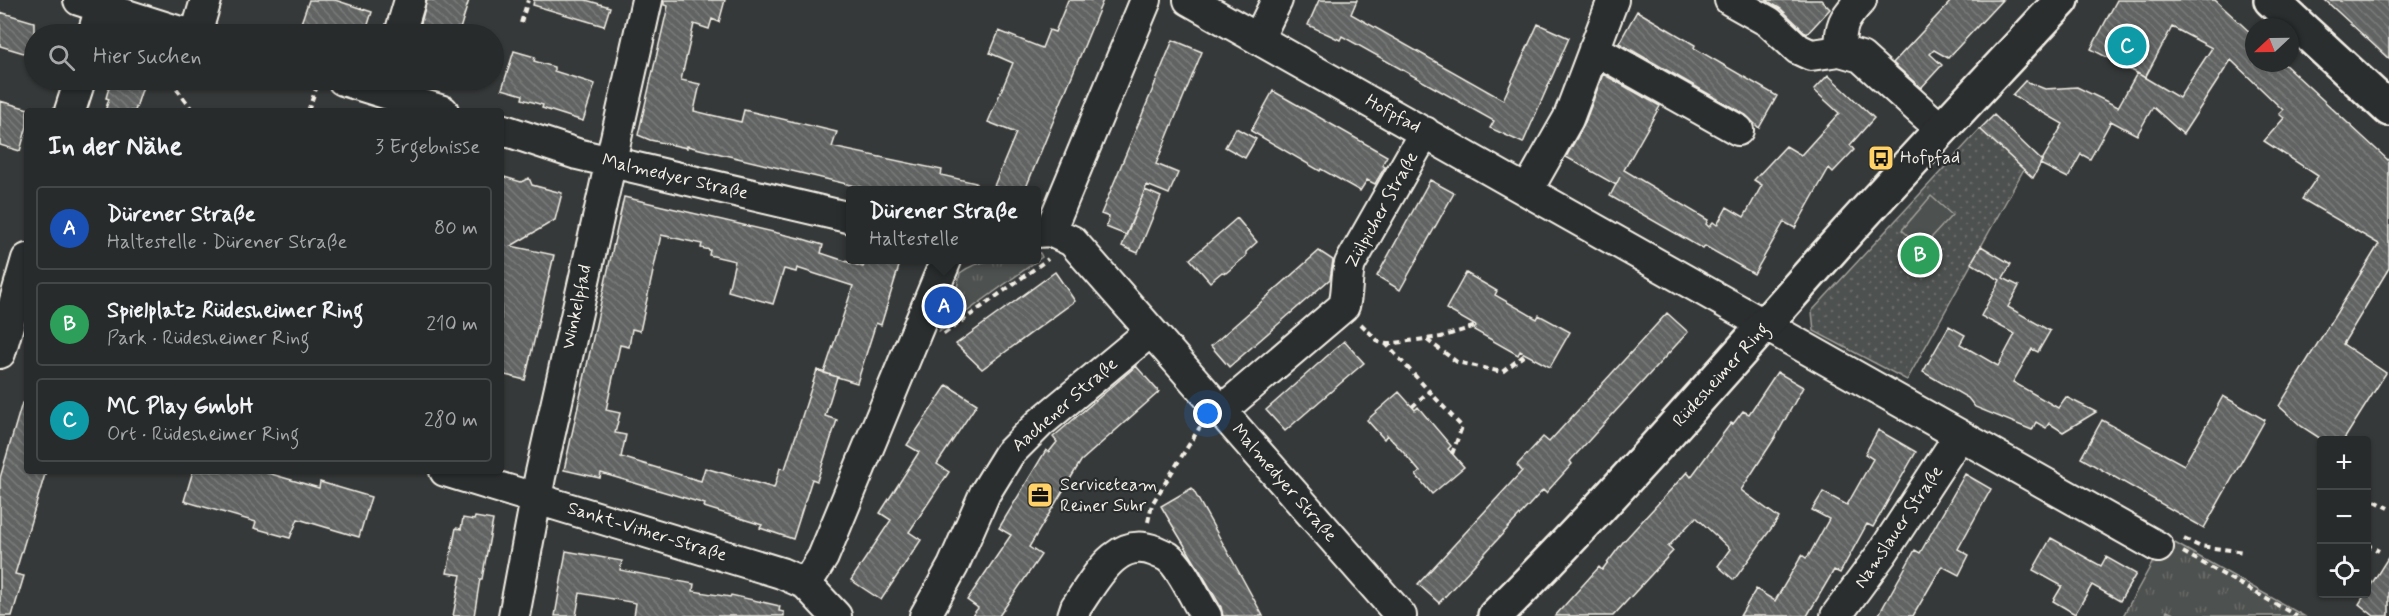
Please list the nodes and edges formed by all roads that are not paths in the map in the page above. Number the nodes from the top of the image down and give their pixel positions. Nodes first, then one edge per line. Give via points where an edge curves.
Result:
1 (206, 0) edge
2 (410, 0) edge
3 (647, 0) edge
4 (1146, 0) edge
5 (1189, 0) edge
6 (1277, 0) edge
7 (1613, 0) edge
8 (1730, 0) edge
9 (1861, 0) edge
10 (2062, 0) edge
11 (2271, 0) edge
12 (90, 3) edge
13 (92, 24) edge
14 (155, 24) edge
15 (199, 24) edge
16 (403, 24) edge
17 (1258, 39) junction
18 (1594, 49) junction
19 (1840, 51) junction
20 (77, 90) edge
21 (393, 90) edge
22 (71, 108) edge
23 (436, 108) edge
24 (2389, 109) edge
25 (504, 130) edge
26 (1738, 130) dead end
27 (1942, 130) junction
28 (1425, 132) junction
29 (609, 161) junction
30 (1527, 191) junction
31 (846, 217) edge
32 (1053, 235) edge
33 (944, 264) edge
34 (24, 271) edge
35 (1765, 325) junction
36 (1151, 331) junction
37 (8, 338) edge
38 (1221, 411) junction
39 (1959, 436) junction
40 (455, 474) edge
41 (536, 498) junction
42 (2168, 542) road end
43 (806, 584) junction
44 (514, 616) edge
45 (836, 616) edge
46 (925, 616) edge
47 (1073, 616) edge
48 (1206, 616) edge
49 (1401, 616) edge
50 (1495, 616) edge
51 (1836, 616) edge

1 - 15 street
2 - 16 street
3 - 29 street, Winkelpfad
4 - 32 street
5 - 17 street, Hofpfad
6 - 17 street
7 - 18 street
8 - 19 street via 1769,22 1798,49 1811,55
9 - 19 street via 1845,17
10 - 27 main road, Rüdesheimer Ring
11 - 24 main road
12 - 13 street
12 - 14 street
17 - 28 street, Hofpfad
18 - 26 street
18 - 30 street via 1568,118
19 - 27 street via 1872,65
20 - 22 street
21 - 23 street
25 - 29 street, Malmedyer Straße
27 - 35 main road, Rüdesheimer Ring
28 - 30 street, Hofpfad
28 - 38 street, Zülpicher Straße via 1350,264 1344,306
29 - 31 street, Malmedyer Straße
29 - 41 street, Winkelpfad
30 - 35 street, Hofpfad
32 - 36 street, Malmedyer Straße
33 - 43 street via 823,557
34 - 37 street
35 - 39 street, Hofpfad
35 - 50 main road, Rüdesheimer Ring via 1563,548
36 - 38 street, Malmedyer Straße
36 - 46 street, Aachener Straße via 1040,423 1010,454 985,493 953,566
38 - 49 street, Malmedyer Straße
39 - 42 street, Hofpfad
39 - 51 street, Namslauer Straße
40 - 41 street, Sankt-Vither-Straße
41 - 43 street, Sankt-Vither-Straße
41 - 44 street, Winkelpfad
43 - 45 street, Sankt-Vither-Straße
47 - 48 street via 1110,559 1127,548 1145,547 1168,557

